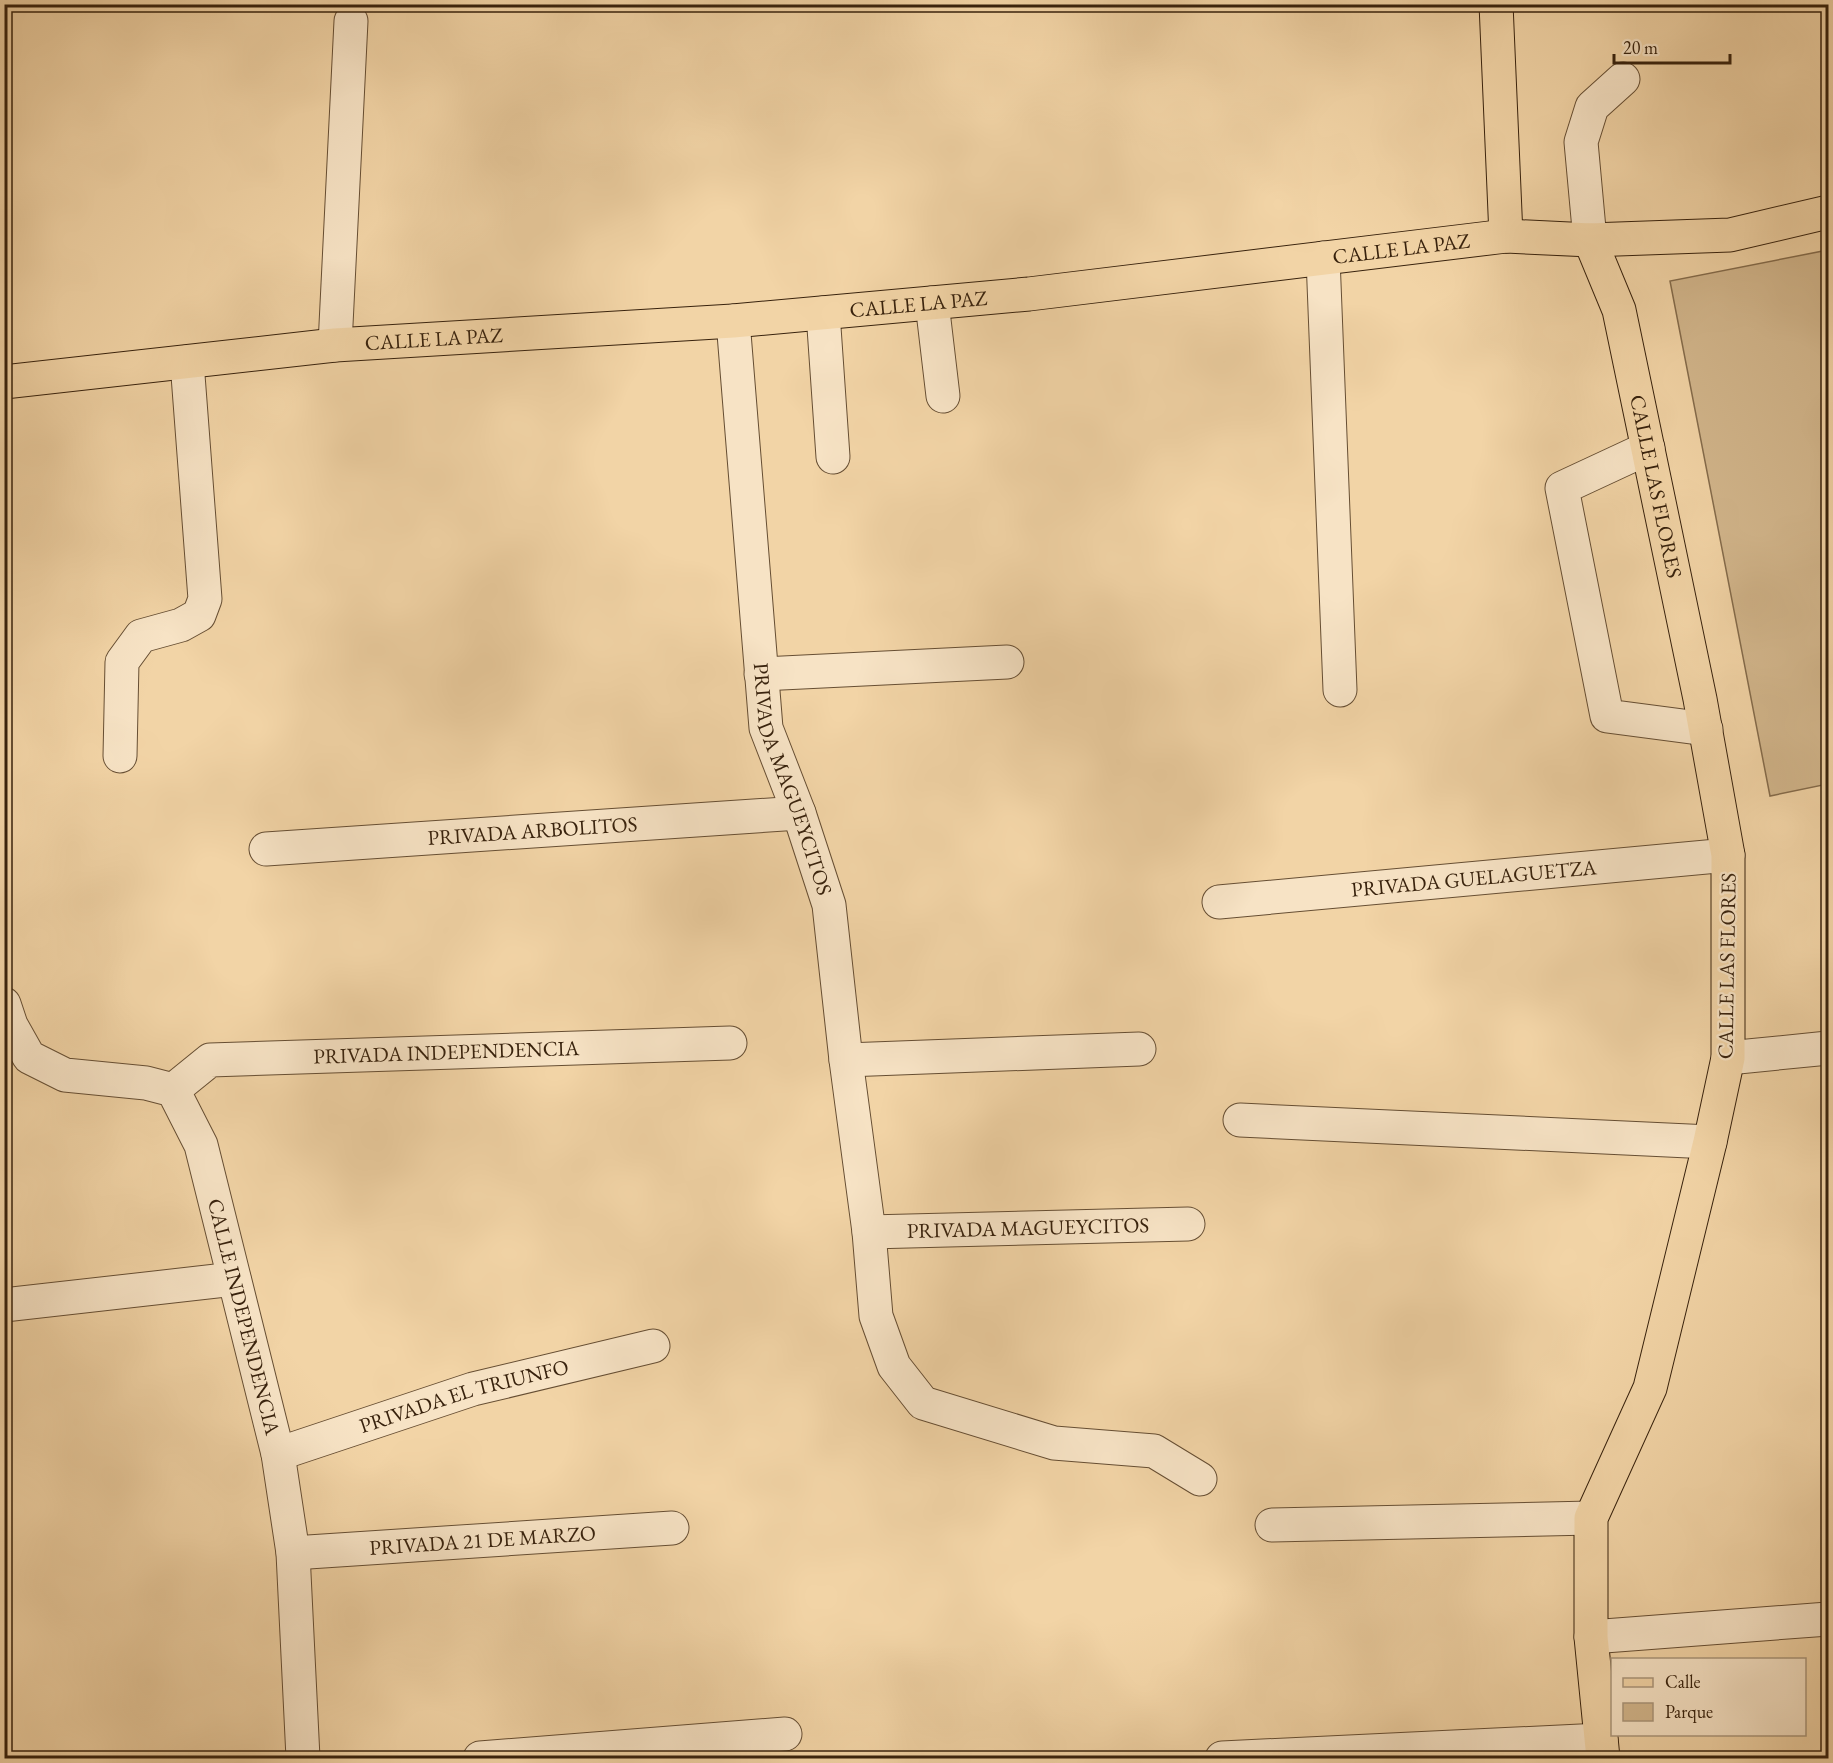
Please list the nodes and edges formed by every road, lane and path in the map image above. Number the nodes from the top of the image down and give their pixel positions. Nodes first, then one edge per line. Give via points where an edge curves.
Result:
1 (1496, 4) edge
2 (351, 21) dead end
3 (1623, 79) dead end
4 (1828, 212) edge
5 (1506, 236) junction
6 (1590, 240) junction
7 (1323, 258) junction
8 (932, 303) junction
9 (823, 313) junction
10 (733, 321) junction
11 (335, 345) junction
12 (187, 362) junction
13 (4, 382) edge
14 (943, 396) dead end
15 (1647, 448) junction
16 (833, 457) dead end
17 (1006, 662) dead end
18 (761, 674) junction
19 (1340, 690) dead end
20 (1706, 729) junction
21 (120, 756) dead end
22 (799, 813) junction
23 (266, 849) dead end
24 (1728, 855) junction
25 (1219, 902) dead end
26 (4, 1004) edge
27 (730, 1043) dead end
28 (1828, 1048) edge
29 (1138, 1049) dead end
30 (1728, 1058) junction
31 (846, 1060) junction
32 (172, 1090) junction
33 (1240, 1120) dead end
34 (1710, 1142) junction
35 (1188, 1224) dead end
36 (869, 1232) junction
37 (234, 1279) junction
38 (4, 1305) edge
39 (653, 1346) dead end
40 (278, 1454) junction
41 (1200, 1479) dead end
42 (1591, 1518) junction
43 (1272, 1525) dead end
44 (672, 1528) dead end
45 (293, 1553) junction
46 (1828, 1619) edge
47 (1591, 1637) junction
48 (785, 1734) dead end
49 (1602, 1749) edge
50 (303, 1758) edge
51 (480, 1758) edge
52 (1222, 1758) edge

1 - 5 main road
2 - 11 street
3 - 6 street via 1592,107 1581,142
4 - 6 main road, CALLE LA PAZ via 1730,235
5 - 6 main road, CALLE LA PAZ
5 - 7 main road, CALLE LA PAZ
6 - 15 main road, CALLE LAS FLORES via 1619,310
7 - 8 main road, CALLE LA PAZ
7 - 19 street
8 - 9 main road, CALLE LA PAZ
8 - 14 street
9 - 10 main road, CALLE LA PAZ
9 - 16 street
10 - 11 main road, CALLE LA PAZ
10 - 18 street, PRIVADA MAGUEYCITOS
11 - 12 main road, CALLE LA PAZ
12 - 13 main road, CALLE LA PAZ
12 - 21 street via 206,598 199,615 141,636 122,662
15 - 20 main road, CALLE LAS FLORES
15 - 20 street via 1562,488 1607,716
17 - 18 street
18 - 22 street, PRIVADA MAGUEYCITOS via 766,728
20 - 24 main road, CALLE LAS FLORES
22 - 23 street, PRIVADA ARBOLITOS
22 - 31 street, PRIVADA MAGUEYCITOS via 829,905
24 - 25 street, PRIVADA GUELAGUETZA
24 - 30 main road, CALLE LAS FLORES
26 - 32 street via 29,1057 65,1075 146,1083
27 - 32 street, PRIVADA INDEPENDENCIA via 210,1060
28 - 30 street
29 - 31 street
30 - 34 main road, CALLE LAS FLORES
31 - 36 street, PRIVADA MAGUEYCITOS
32 - 37 street, CALLE INDEPENDENCIA via 201,1144
33 - 34 street
34 - 42 main road, CALLE LAS FLORES via 1650,1388
35 - 36 street, PRIVADA MAGUEYCITOS
36 - 41 street, PRIVADA MAGUEYCITOS via 876,1316 894,1366 923,1403 1054,1443 1154,1451
37 - 38 street
37 - 40 street, CALLE INDEPENDENCIA
39 - 40 street, PRIVADA EL TRIUNFO via 473,1389
40 - 45 street, CALLE INDEPENDENCIA
42 - 43 street
42 - 47 main road, CALLE LAS FLORES
44 - 45 street, PRIVADA 21 DE MARZO
45 - 50 street, CALLE INDEPENDENCIA
46 - 47 street
47 - 49 main road, CALLE LAS FLORES
48 - 51 street
49 - 52 street

